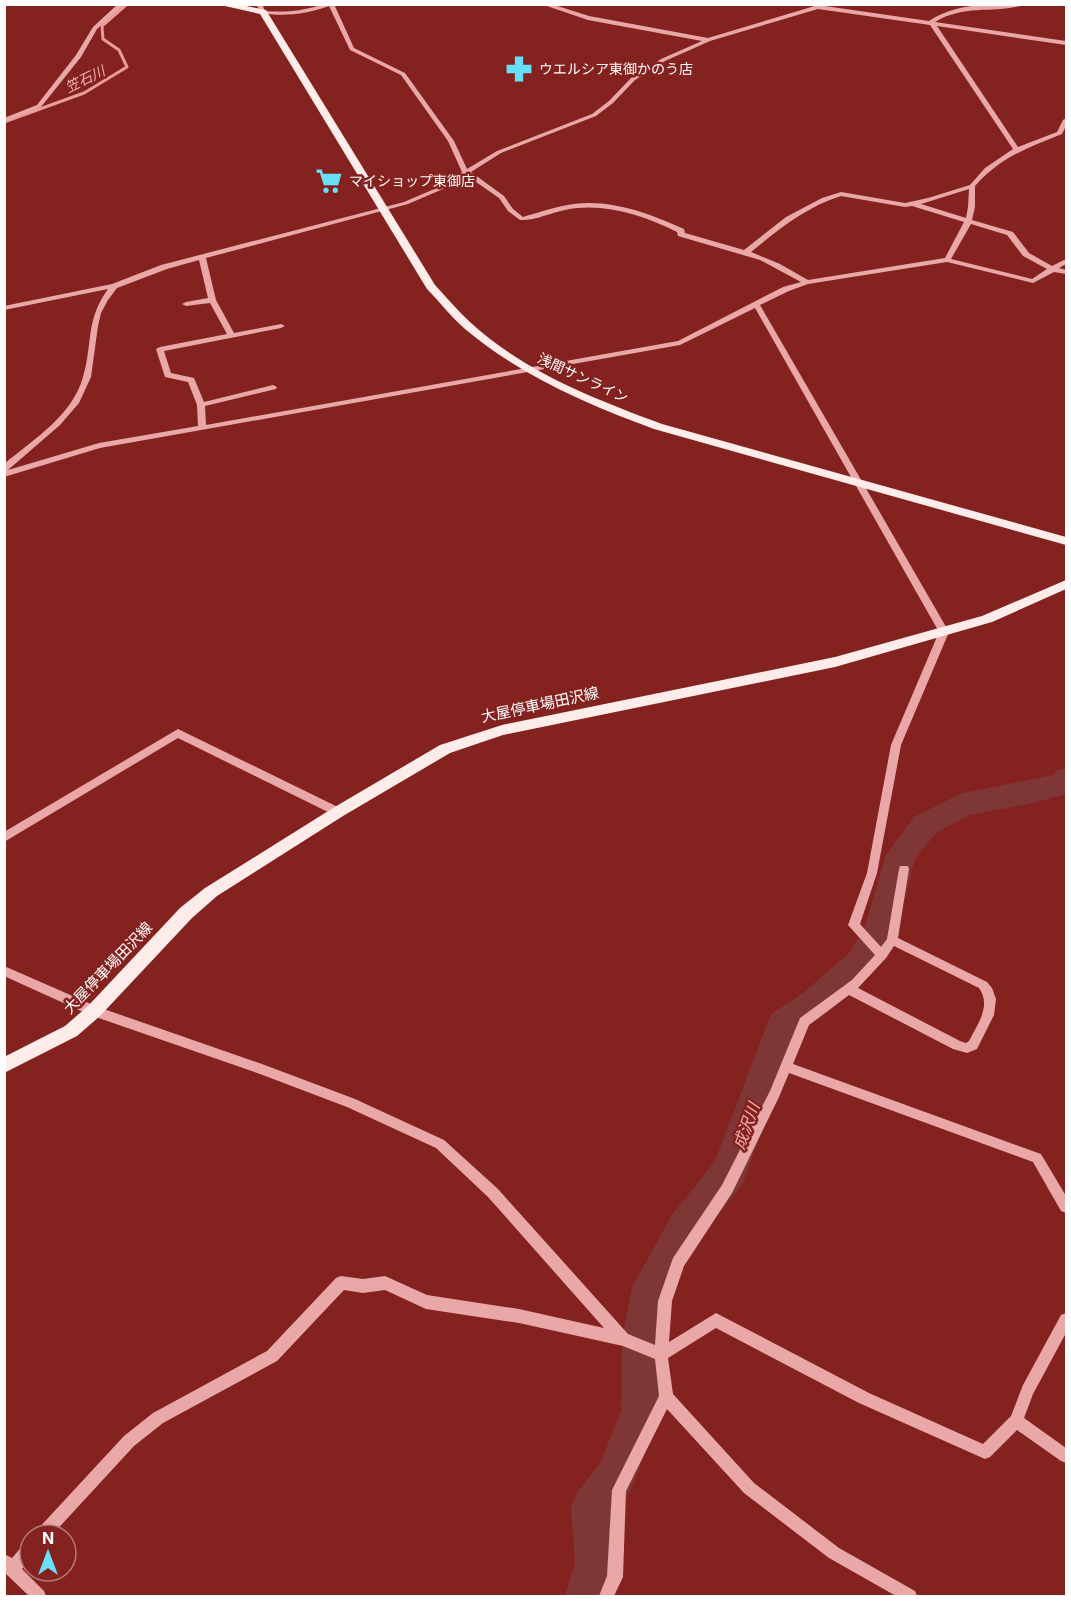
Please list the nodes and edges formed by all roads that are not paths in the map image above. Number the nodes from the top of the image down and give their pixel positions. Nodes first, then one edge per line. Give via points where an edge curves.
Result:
1 (122, 4) edge
2 (220, 4) edge
3 (331, 4) edge
4 (544, 4) edge
5 (1024, 4) edge
6 (816, 6) edge
7 (261, 8) edge
8 (931, 22) junction
9 (708, 40) junction
10 (1066, 43) edge
11 (4, 120) edge
12 (1066, 120) edge
13 (1017, 150) junction
14 (465, 171) junction
15 (972, 186) junction
16 (913, 204) junction
17 (384, 209) junction
18 (970, 222) junction
19 (746, 252) junction
20 (202, 257) junction
21 (947, 260) junction
22 (1066, 261) edge
23 (1054, 270) junction
24 (1066, 272) edge
25 (807, 282) junction
26 (114, 286) junction
27 (212, 300) junction
28 (186, 304) dead end
29 (756, 304) junction
30 (4, 308) edge
31 (281, 326) dead end
32 (231, 335) junction
33 (531, 370) junction
34 (273, 387) dead end
35 (201, 405) junction
36 (202, 428) junction
37 (4, 469) edge
38 (4, 474) edge
39 (861, 484) junction
40 (1066, 541) edge
41 (1066, 584) edge
42 (944, 632) junction
43 (338, 812) junction
44 (4, 838) edge
45 (904, 869) dead end
46 (892, 940) junction
47 (880, 952) junction
48 (4, 971) edge
49 (848, 988) junction
50 (94, 1011) junction
51 (4, 1066) edge
52 (785, 1066) junction
53 (1066, 1207) edge
54 (1066, 1320) edge
55 (623, 1339) junction
56 (656, 1352) junction
57 (666, 1397) junction
58 (1016, 1421) junction
59 (1066, 1456) edge
60 (53, 1523) edge
61 (8, 1565) edge
62 (39, 1596) edge
63 (606, 1596) edge
64 (910, 1596) edge

1 - 11 street via 95,27 79,56 39,106
2 - 7 main road
3 - 7 street via 291,14
3 - 14 street via 352,50 393,67 407,78 451,141
4 - 9 street via 588,18
5 - 8 street via 944,13
6 - 8 street
6 - 9 street
7 - 17 main road, 浅間サンライン
8 - 10 street
8 - 13 street
9 - 14 street via 647,69 594,115 499,152
12 - 13 street via 1060,133
13 - 15 street via 987,169
14 - 17 street via 425,196
14 - 19 street via 502,197 522,219 590,205 645,216 666,223 681,234
15 - 16 street
15 - 18 street
16 - 18 street
16 - 19 street via 889,204 841,194 788,218
17 - 20 street
17 - 33 main road, 浅間サンライン via 441,300 483,338
18 - 21 street
18 - 23 street via 1010,234 1018,249
19 - 25 street via 789,269
20 - 26 street
20 - 27 street
21 - 23 street via 1033,281
21 - 25 street
22 - 23 street
23 - 24 street
25 - 29 street
26 - 30 street
26 - 37 street via 95,314 83,389 68,413
27 - 28 street
27 - 32 street
29 - 33 street via 680,343
29 - 39 street
31 - 32 street
32 - 35 street via 159,349 168,375 191,380
33 - 36 street
33 - 39 main road, 浅間サンライン via 597,403 661,427
34 - 35 street
35 - 36 street
36 - 38 street via 99,446
39 - 40 main road, 浅間サンライン
39 - 42 street
41 - 42 main road, 大屋停車場田沢線 via 987,619
42 - 43 main road, 大屋停車場田沢線 via 835,662 493,732 445,749
42 - 47 street via 896,745 872,873 854,925
43 - 44 street via 178,733
43 - 50 main road, 大屋停車場田沢線 via 211,892 186,913
45 - 46 street
46 - 47 street
46 - 49 street via 990,992 991,1007 973,1045 957,1045
47 - 49 street
48 - 50 street
49 - 52 street via 804,1022
50 - 51 main road, 大屋停車場田沢線 via 71,1031
50 - 55 street via 274,1073 440,1144 493,1193
52 - 53 street via 1037,1158
52 - 56 street via 727,1189 678,1263 665,1301
54 - 58 street
55 - 56 street
55 - 60 street via 519,1316 426,1302 385,1283 341,1283 272,1356 158,1418 129,1441
56 - 57 street
56 - 58 street via 716,1320 864,1398 985,1452
57 - 63 street via 619,1490 615,1577
57 - 64 street via 749,1488 834,1553
58 - 59 street
61 - 62 street

